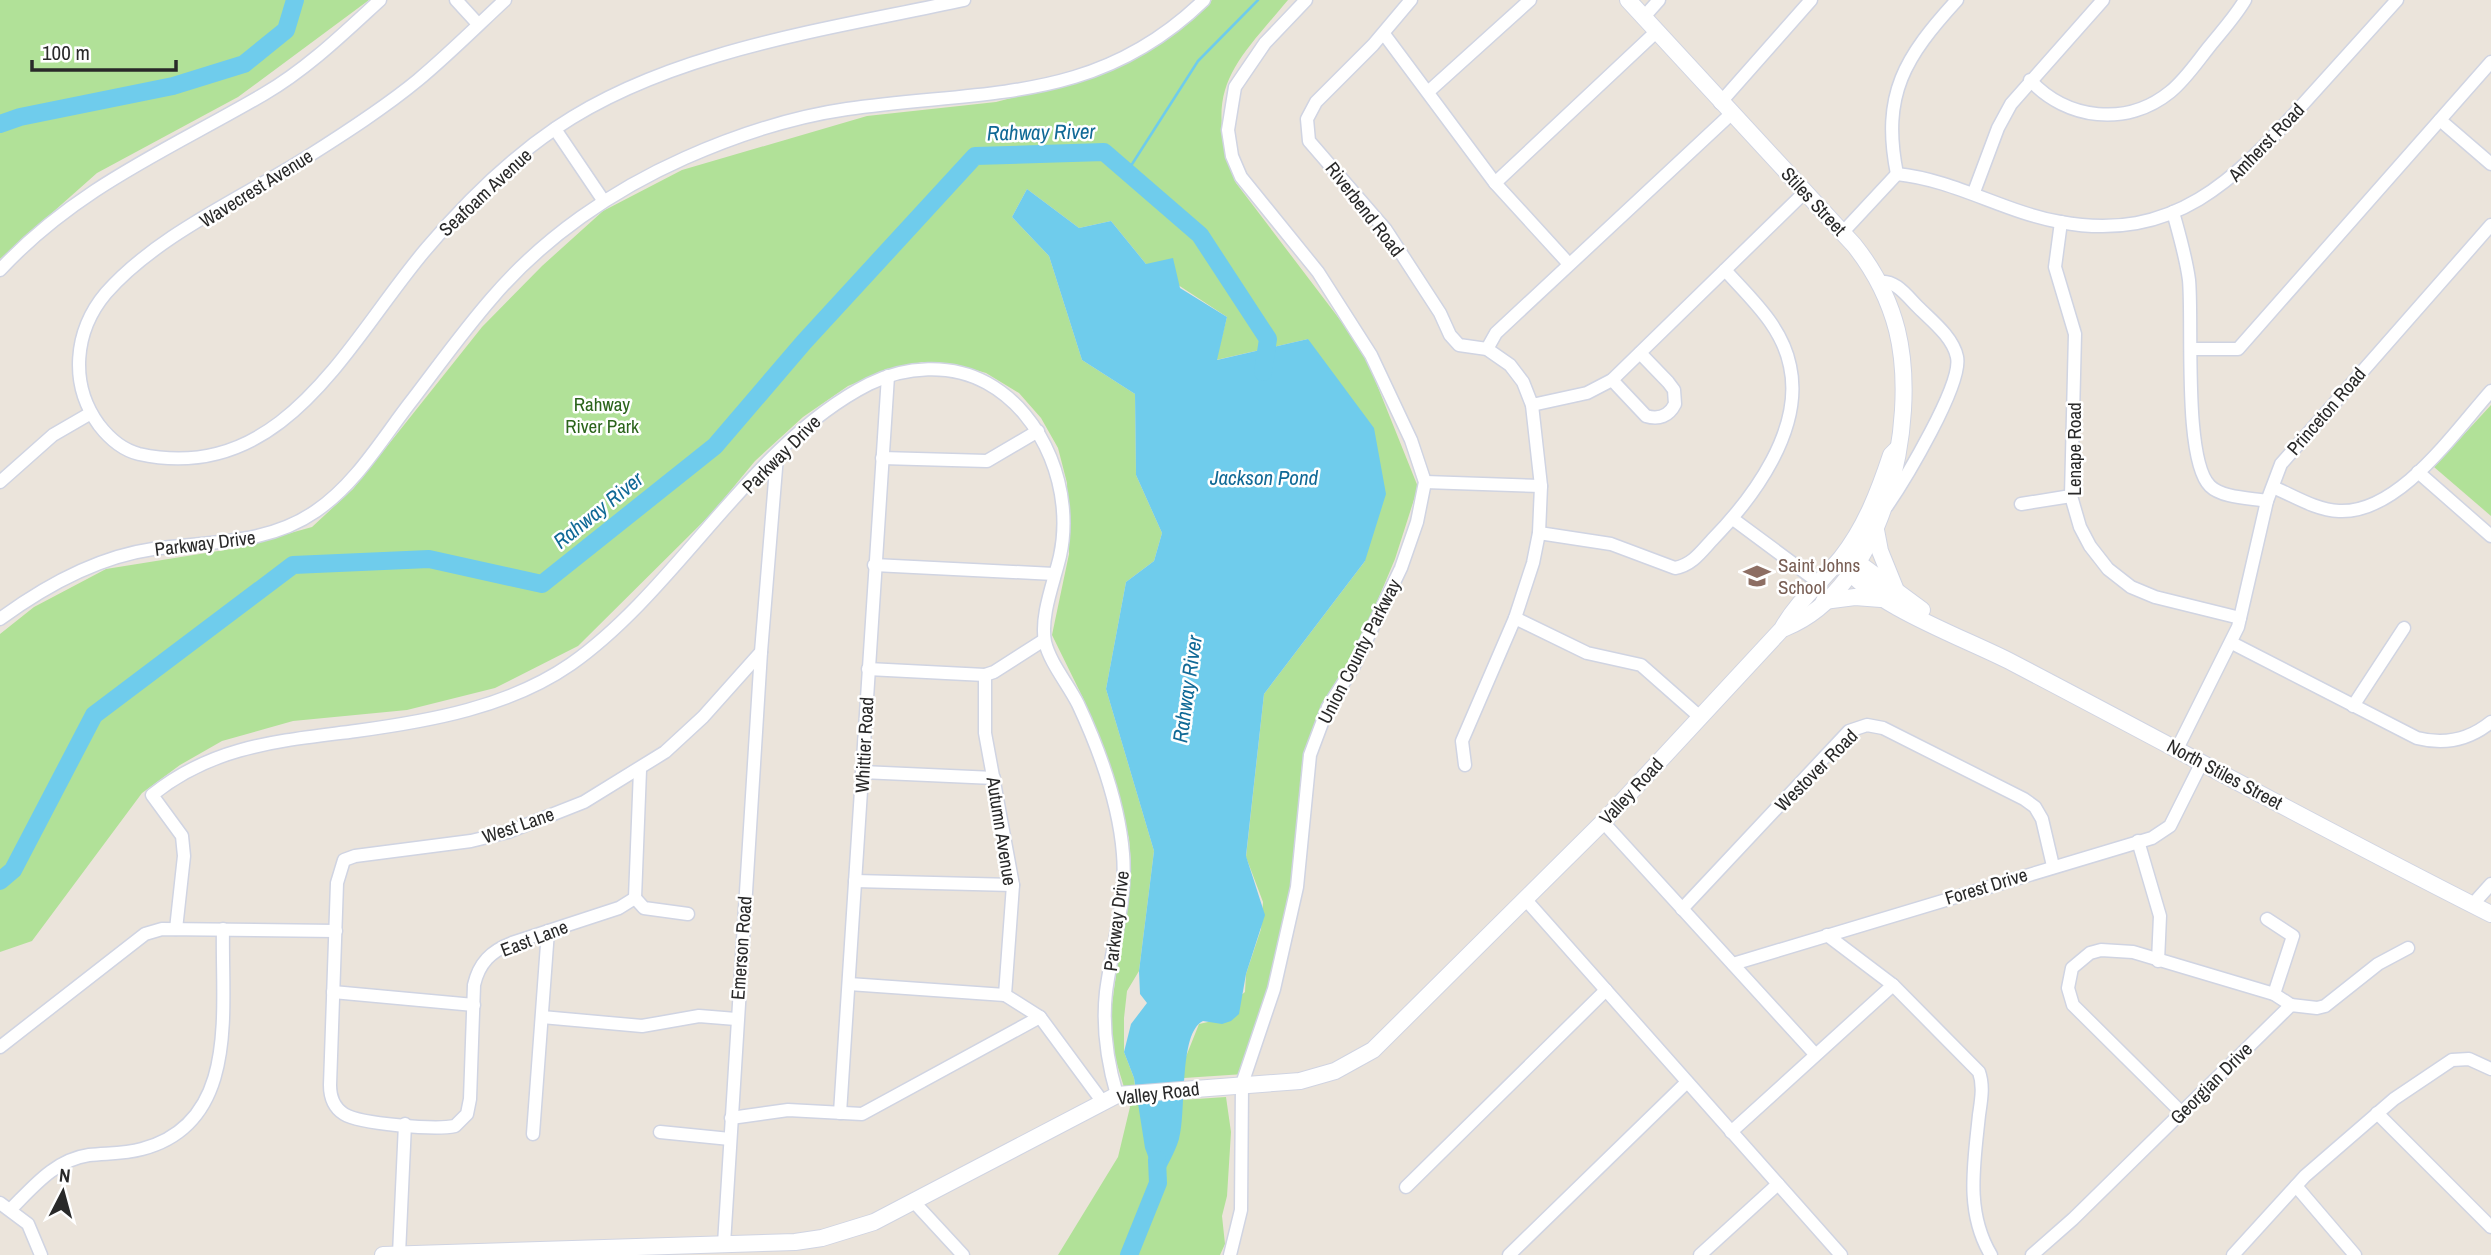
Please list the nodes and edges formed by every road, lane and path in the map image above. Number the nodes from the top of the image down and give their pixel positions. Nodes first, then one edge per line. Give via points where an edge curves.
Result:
1 (380, 0) edge
2 (456, 0) edge
3 (505, 0) edge
4 (964, 0) edge
5 (1204, 0) edge
6 (1307, 0) edge
7 (1411, 0) edge
8 (1530, 0) edge
9 (1628, 0) edge
10 (1659, 0) edge
11 (1811, 0) edge
12 (1956, 0) edge
13 (2103, 0) edge
14 (2245, 0) edge
15 (2397, 0) edge
16 (1643, 18) junction
17 (478, 24) junction
18 (1656, 32) junction
19 (1384, 34) junction
20 (2491, 62) edge
21 (2030, 80) junction
22 (1429, 92) junction
23 (1725, 108) junction
24 (2440, 120) junction
25 (555, 129) junction
26 (2491, 164) edge
27 (1897, 173) junction
28 (1495, 183) junction
29 (1806, 191) junction
30 (1974, 192) junction
31 (603, 200) junction
32 (2173, 212) junction
33 (2061, 222) junction
34 (2491, 226) edge
35 (1843, 232) junction
36 (1569, 264) junction
37 (0, 270) edge
38 (1725, 270) junction
39 (1879, 282) junction
40 (1487, 349) junction
41 (2190, 349) junction
42 (1640, 353) junction
43 (888, 376) junction
44 (1612, 380) junction
45 (2491, 391) edge
46 (1532, 405) junction
47 (91, 413) junction
48 (1038, 431) junction
49 (1897, 449) junction
50 (777, 456) junction
51 (882, 458) junction
52 (2418, 472) junction
53 (0, 481) edge
54 (1425, 482) junction
55 (1541, 486) junction
56 (2273, 487) junction
57 (2071, 496) junction
58 (2267, 501) junction
59 (2021, 504) dead end
60 (1885, 509) junction
61 (1733, 519) junction
62 (1876, 530) junction
63 (1539, 533) junction
64 (2491, 536) edge
65 (1840, 558) junction
66 (874, 565) junction
67 (1853, 567) junction
68 (1054, 574) junction
69 (1818, 582) junction
70 (1891, 596) junction
71 (1824, 601) junction
72 (1515, 618) junction
73 (2240, 618) junction
74 (0, 619) edge
75 (2404, 628) dead end
76 (1782, 629) junction
77 (1044, 640) junction
78 (2232, 643) junction
79 (761, 652) junction
80 (868, 669) junction
81 (985, 675) junction
82 (2353, 706) junction
83 (1700, 717) junction
84 (2491, 722) edge
85 (2177, 749) junction
86 (2202, 762) junction
87 (1465, 765) dead end
88 (640, 770) junction
89 (862, 772) junction
90 (994, 778) junction
91 (1603, 822) junction
92 (2138, 841) junction
93 (2053, 866) junction
94 (855, 881) junction
95 (2491, 884) edge
96 (1013, 885) junction
97 (635, 898) junction
98 (1526, 900) junction
99 (2473, 904) junction
100 (1682, 909) junction
101 (688, 914) dead end
102 (2491, 914) edge
103 (2267, 919) dead end
104 (176, 929) junction
105 (223, 929) junction
106 (335, 931) junction
107 (548, 931) junction
108 (1827, 935) junction
109 (2408, 948) dead end
110 (2158, 961) junction
111 (1733, 964) junction
112 (849, 984) junction
113 (1893, 985) junction
114 (1606, 990) junction
115 (333, 992) junction
116 (2273, 994) junction
117 (1005, 995) junction
118 (474, 1005) junction
119 (2291, 1005) junction
120 (542, 1017) junction
121 (1040, 1017) junction
122 (736, 1019) junction
123 (0, 1047) edge
124 (1814, 1053) junction
125 (2491, 1069) edge
126 (1687, 1082) junction
127 (1242, 1084) junction
128 (1116, 1096) junction
129 (2181, 1112) junction
130 (840, 1113) junction
131 (2377, 1113) junction
132 (731, 1118) junction
133 (405, 1124) junction
134 (660, 1132) dead end
135 (1731, 1132) junction
136 (533, 1134) dead end
137 (730, 1139) junction
138 (1778, 1184) junction
139 (2296, 1186) junction
140 (1406, 1187) dead end
141 (914, 1202) junction
142 (6, 1206) edge
143 (2491, 1227) edge
144 (724, 1244) junction
145 (775, 1249) edge
146 (649, 1251) edge
147 (40, 1255) edge
148 (383, 1255) edge
149 (399, 1255) edge
150 (963, 1255) edge
151 (1230, 1255) edge
152 (1510, 1255) edge
153 (1700, 1255) edge
154 (1840, 1255) edge
155 (1991, 1255) edge
156 (2032, 1255) edge
157 (2233, 1255) edge
158 (2355, 1255) edge

1 - 37 street via 267,93 154,152 87,194
2 - 17 street
3 - 17 street, Wavecrest Avenue
4 - 25 street, Seafoam Avenue via 684,68 624,90
5 - 31 street, Parkway Drive via 1172,29 1124,60 1065,81 1003,94 802,117 685,158
6 - 54 street, Union County Parkway via 1265,43 1235,87 1228,130 1232,156 1241,177 1318,272 1371,355 1411,440
7 - 19 street, Riverbend Road
8 - 22 street
9 - 16 street, Stiles Street
10 - 16 street
11 - 23 street
12 - 27 street via 1920,41 1904,71 1892,121
13 - 21 street
14 - 21 street via 2173,90 2145,107 2114,115 2082,112 2053,100
15 - 32 street, Amherst Road via 2252,161 2215,191
16 - 18 street, Stiles Street
17 - 47 street, Wavecrest Avenue via 417,81 305,158 152,251 113,287 91,314 80,343 81,385
18 - 23 street, Stiles Street
18 - 28 street
19 - 22 street
19 - 40 street, Riverbend Road via 1317,103 1307,119 1307,134 1386,230 1459,345
20 - 24 street
21 - 30 street via 1998,128
22 - 28 street
23 - 29 street, Stiles Street
23 - 36 street
24 - 26 street
24 - 41 street via 2238,349
25 - 31 street
25 - 47 street, Seafoam Avenue via 472,199 302,405 267,433 209,456 155,457 121,446
27 - 30 street, Amherst Road
27 - 35 street
28 - 36 street
29 - 35 street, Stiles Street
29 - 38 street
30 - 33 street, Amherst Road
31 - 74 street, Parkway Drive via 493,296 356,474 317,510 270,534 150,550 105,561 44,589
32 - 33 street, Amherst Road via 2107,225
32 - 41 street via 2188,277
33 - 57 street, Lenape Road via 2054,267 2075,334
34 - 56 street, Princeton Road via 2290,451
35 - 39 street, Stiles Street
36 - 40 street via 1496,333
38 - 42 street
38 - 61 street via 1777,331 1790,365 1793,390 1777,448
39 - 49 street, Stiles Street via 1897,330 1902,361
39 - 60 street via 1902,290 1945,335 1958,359 1954,379 1911,471
40 - 46 street, Riverbend Road via 1510,365
41 - 58 street via 2193,419 2206,480 2222,492
42 - 44 street
42 - 44 street via 1674,390 1675,404 1668,414 1646,416
43 - 48 street, Parkway Drive via 935,369 974,377 1008,397
43 - 50 street, Parkway Drive via 818,415
43 - 51 street, Whittier Road
44 - 46 street via 1587,393
45 - 52 street
46 - 55 street, Riverbend Road
47 - 53 street via 53,435
48 - 51 street via 987,461
48 - 68 street, Parkway Drive via 1056,473 1061,504 1062,538
49 - 60 street, Stiles Street via 1894,482
49 - 65 street, Stiles Street
50 - 79 street
50 - 104 street, Parkway Drive via 626,618 569,665 508,696 436,719 271,741 218,756 152,795 182,836
51 - 66 street, Whittier Road
52 - 56 street via 2389,497 2341,511 2321,508
52 - 64 street
54 - 55 street
54 - 127 street, Union County Parkway via 1401,568 1353,668 1328,707 1310,755 1297,887 1275,989
55 - 63 street, Riverbend Road
56 - 58 street, Princeton Road
57 - 59 street
57 - 73 street, Lenape Road via 2090,546 2108,569 2131,587
58 - 73 street, Princeton Road
60 - 62 street, Stiles Street
61 - 63 street via 1693,560 1675,568 1611,544
61 - 69 street
62 - 67 street, Stiles Street
62 - 70 street
63 - 72 street, Riverbend Road
65 - 67 street, North Stiles Street
65 - 69 street, Valley Road
66 - 68 street
66 - 80 street, Whittier Road
67 - 70 street, North Stiles Street
67 - 71 street, Valley Road
68 - 77 street, Parkway Drive
69 - 71 street
69 - 76 street, Valley Road
70 - 71 street
70 - 85 street, North Stiles Street
71 - 76 street, Valley Road via 1796,624
72 - 83 street via 1587,653 1641,665
72 - 87 street, Riverbend Road via 1462,741
73 - 78 street, Princeton Road
75 - 82 street
76 - 83 street, Valley Road
77 - 81 street
77 - 128 street, Parkway Drive via 1079,707 1101,764 1123,851 1122,901 1104,1017
78 - 82 street
78 - 85 street, Princeton Road
79 - 88 street, West Lane via 703,717
79 - 122 street, Emerson Road
80 - 81 street
80 - 89 street, Whittier Road
81 - 90 street, Autumn Avenue via 984,722
82 - 84 street via 2424,740 2463,738
83 - 91 street, Valley Road
85 - 86 street, North Stiles Street
86 - 92 street, Forest Drive via 2170,826
86 - 99 street, North Stiles Street
88 - 97 street
88 - 106 street, West Lane via 584,802 508,832 344,860 337,883
89 - 90 street
89 - 94 street, Whittier Road
90 - 96 street, Autumn Avenue
91 - 98 street, Valley Road
91 - 100 street
92 - 93 street, Forest Drive
92 - 110 street via 2160,916
93 - 100 street, Westover Road via 2042,818 2024,799 1882,727 1867,725 1849,732
93 - 108 street, Forest Drive
94 - 96 street
94 - 112 street, Whittier Road
95 - 99 street
96 - 117 street, Autumn Avenue
97 - 101 street via 644,908
97 - 107 street, East Lane via 619,908
98 - 114 street
98 - 127 street, Valley Road via 1373,1050 1318,1076
99 - 102 street, North Stiles Street
100 - 111 street
103 - 116 street via 2294,936
104 - 105 street
104 - 123 street via 135,939
105 - 106 street
105 - 142 street via 220,1054 214,1086 203,1106 187,1125 158,1143 123,1153 80,1157 56,1167
106 - 115 street, West Lane
107 - 118 street, East Lane via 498,949 486,959 477,971
107 - 120 street
108 - 111 street, Forest Drive
108 - 113 street
109 - 119 street via 2378,964 2325,1006
110 - 116 street
110 - 129 street via 2114,949 2090,953 2072,968 2068,996
111 - 124 street
112 - 117 street
112 - 130 street, Whittier Road
113 - 124 street
113 - 155 street via 1979,1072 1974,1203 1979,1235
114 - 126 street
114 - 140 street
115 - 118 street
115 - 133 street, West Lane via 330,1085 334,1104 345,1115 361,1120
116 - 119 street
117 - 121 street
118 - 133 street, East Lane via 463,1121 448,1128
119 - 129 street, Georgian Drive
120 - 122 street via 642,1026 699,1016
120 - 136 street
121 - 128 street
121 - 130 street via 873,1110
122 - 132 street, Emerson Road
124 - 135 street
125 - 131 street via 2477,1060 2452,1060
126 - 135 street
126 - 152 street
127 - 128 street, Valley Road
127 - 151 street via 1241,1210
128 - 141 street, Valley Road
129 - 156 street, Georgian Drive
130 - 132 street via 769,1111
131 - 139 street
131 - 143 street
132 - 137 street, Emerson Road
133 - 149 street
134 - 137 street
135 - 138 street
137 - 144 street, Emerson Road
138 - 153 street
138 - 154 street
139 - 157 street
139 - 158 street
141 - 145 street, Valley Road via 849,1231
141 - 150 street
142 - 147 street via 28,1224
144 - 145 street, Valley Road
144 - 146 street, Valley Road
146 - 149 street, Valley Road
148 - 149 street, Valley Road

